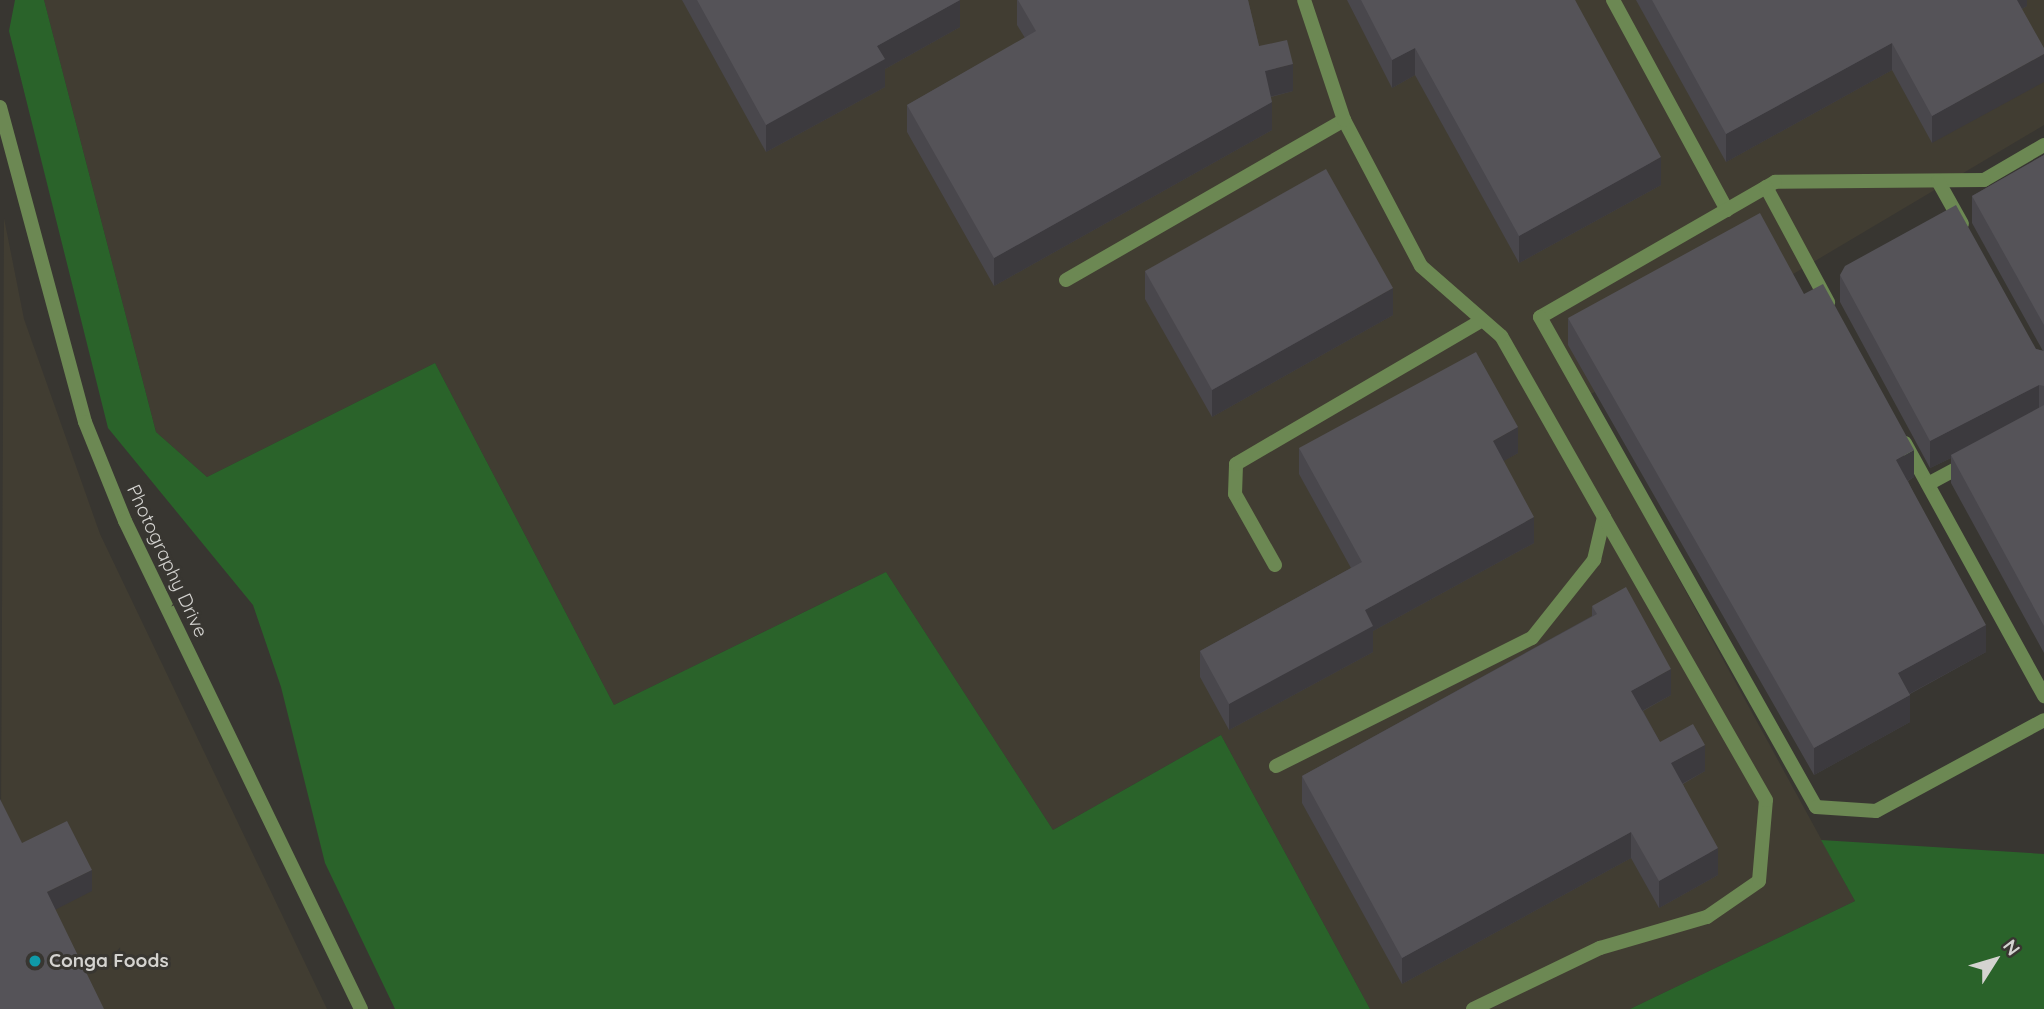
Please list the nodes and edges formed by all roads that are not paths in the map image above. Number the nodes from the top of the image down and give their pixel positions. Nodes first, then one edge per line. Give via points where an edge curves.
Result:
1 (1304, 0) edge
2 (1613, 0) edge
3 (0, 107) edge
4 (1345, 120) junction
5 (2044, 145) edge
6 (1938, 181) junction
7 (1766, 187) junction
8 (1727, 210) junction
9 (1971, 240) edge
10 (1066, 280) dead end
11 (1837, 318) edge
12 (1482, 320) junction
13 (1895, 425) edge
14 (1986, 453) edge
15 (1928, 484) junction
16 (1604, 517) junction
17 (1275, 565) dead end
18 (2044, 696) edge
19 (2044, 720) edge
20 (1276, 766) dead end
21 (361, 1009) edge
22 (1473, 1009) edge

1 - 4 lane
2 - 8 lane
3 - 21 lane, Photography Drive via 85,422 125,521
4 - 10 lane
4 - 12 lane via 1421,266
5 - 6 lane via 1984,180
6 - 7 lane via 1775,182
6 - 9 lane
7 - 8 lane
7 - 11 lane
8 - 19 lane via 1540,317 1816,807 1876,811
12 - 16 lane via 1501,336
12 - 17 lane via 1236,464 1235,494
13 - 15 lane
14 - 15 lane
15 - 18 lane
16 - 20 lane via 1594,560 1532,638
16 - 22 lane via 1766,800 1759,881 1707,917 1600,948

